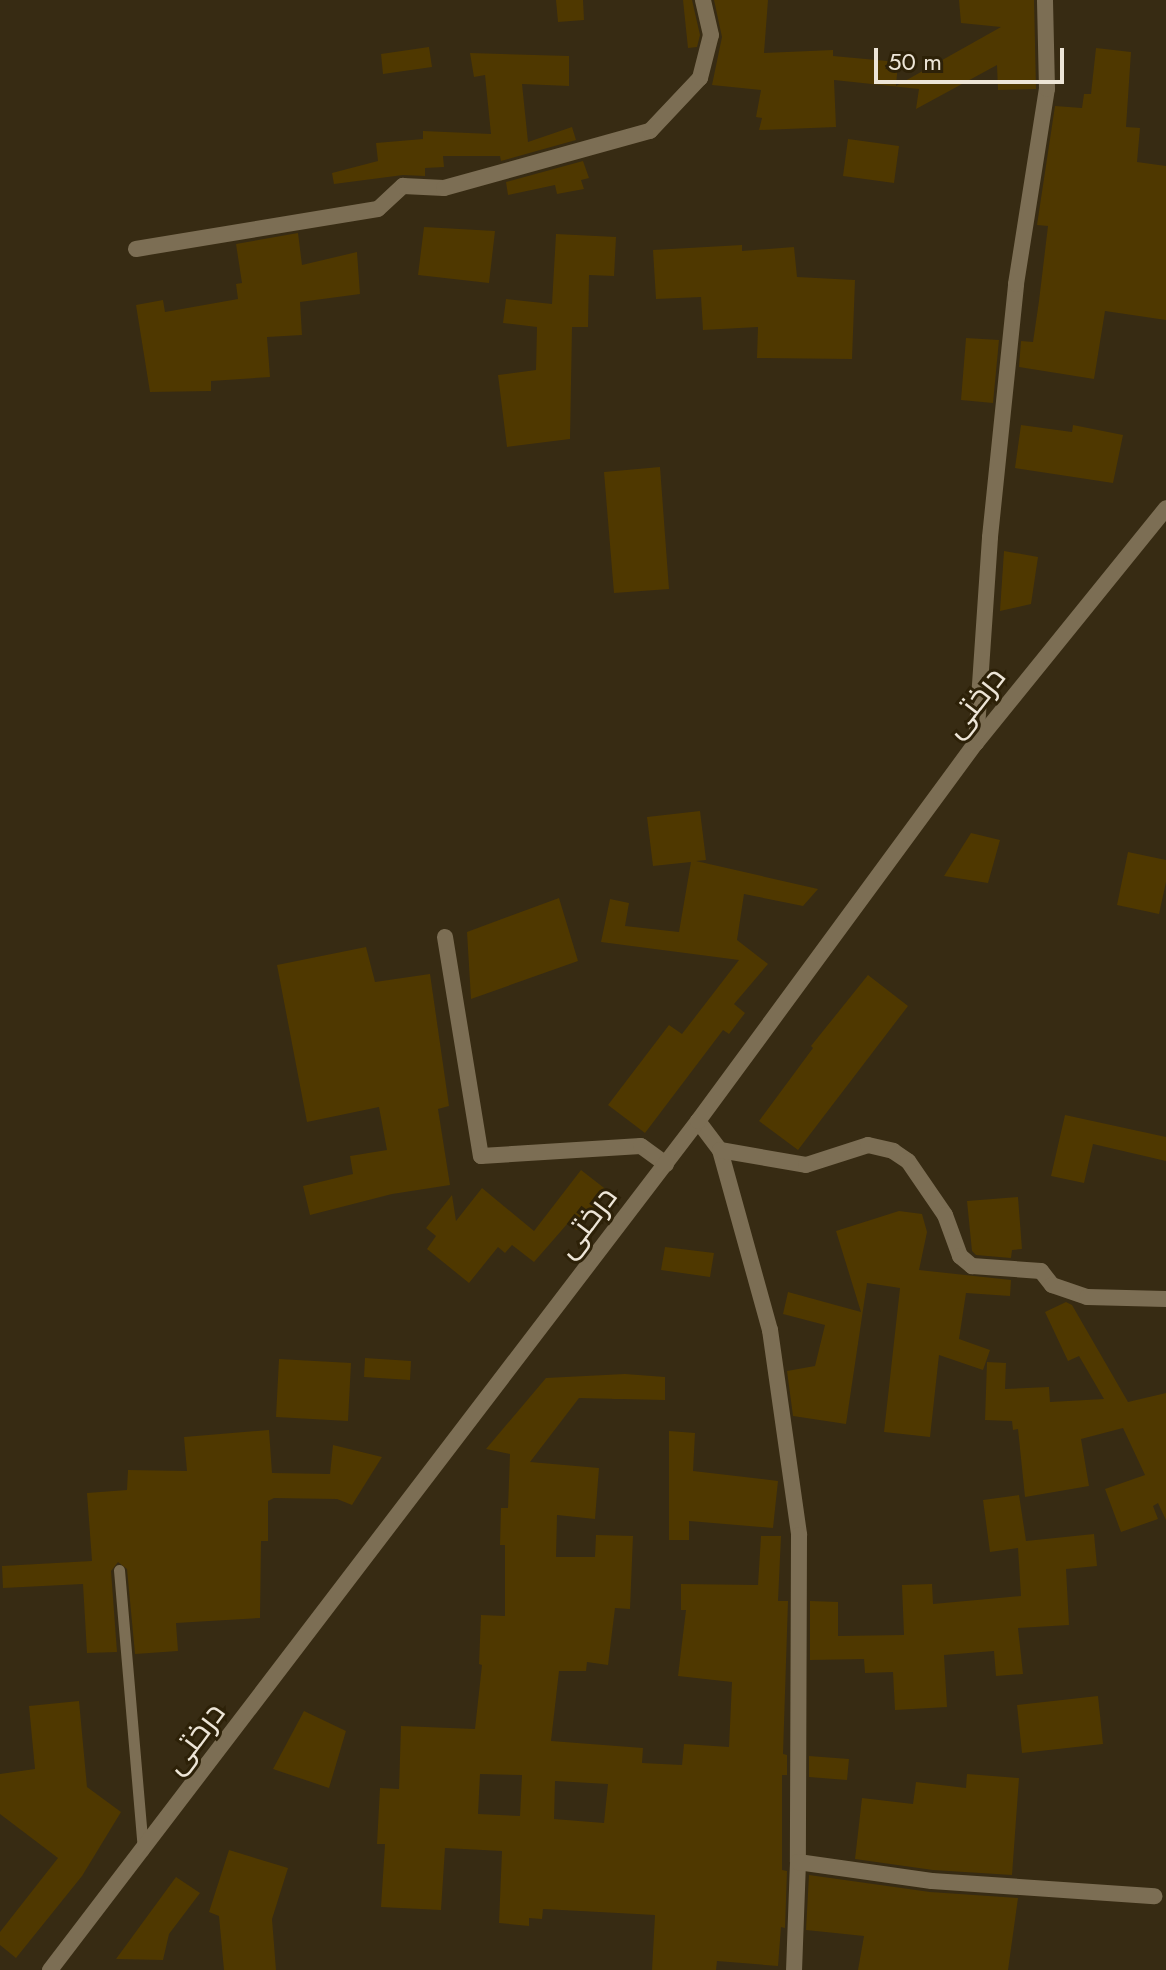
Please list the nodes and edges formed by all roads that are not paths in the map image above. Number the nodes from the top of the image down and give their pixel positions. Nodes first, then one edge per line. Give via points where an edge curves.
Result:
1 (703, 0) edge
2 (1045, 0) edge
3 (136, 249) dead end
4 (1166, 508) edge
5 (976, 743) junction
6 (445, 937) dead end
7 (698, 1121) junction
8 (720, 1150) junction
9 (666, 1164) junction
10 (1166, 1299) edge
11 (119, 1570) dead end
12 (143, 1852) junction
13 (798, 1862) junction
14 (1154, 1896) dead end
15 (50, 1970) edge
16 (794, 1970) edge

1 - 3 street via 711,35 700,78 650,131 444,188 403,186 378,209
2 - 5 street via 1047,89 1016,284
4 - 5 street, درختی
5 - 7 street, درختی
6 - 9 street via 481,1156 641,1146
7 - 8 street
7 - 9 street, درختی
8 - 10 street via 806,1165 868,1145 893,1151 913,1169 945,1215 960,1256 972,1266 1041,1271 1052,1285 1087,1297
8 - 13 street via 770,1330 799,1535
9 - 12 street, درختی
11 - 12 lane
12 - 15 street, درختی
13 - 14 street via 932,1881
13 - 16 street

